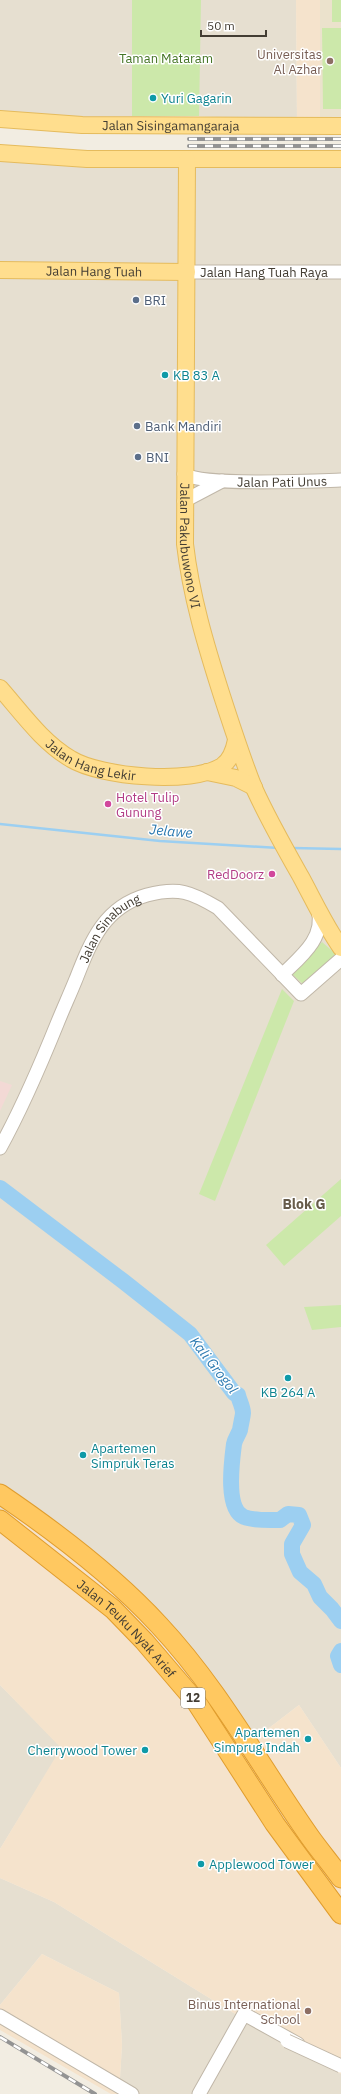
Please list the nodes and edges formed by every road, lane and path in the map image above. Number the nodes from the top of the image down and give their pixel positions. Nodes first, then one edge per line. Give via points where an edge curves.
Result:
1 (0, 119) edge
2 (341, 126) edge
3 (0, 153) edge
4 (341, 159) edge
5 (187, 160) junction
6 (0, 270) edge
7 (187, 272) junction
8 (341, 272) edge
9 (184, 474) junction
10 (223, 480) junction
11 (341, 480) edge
12 (184, 500) junction
13 (0, 688) edge
14 (236, 740) junction
15 (208, 772) junction
16 (254, 787) junction
17 (317, 906) junction
18 (341, 935) edge
19 (341, 948) edge
20 (341, 959) edge
21 (282, 975) junction
22 (0, 1148) edge
23 (0, 1494) edge
24 (0, 1520) edge
25 (341, 1878) edge
26 (341, 1914) edge
27 (0, 2016) edge
28 (243, 2017) junction
29 (341, 2068) edge
30 (132, 2094) edge
31 (199, 2094) edge

1 - 2 main road, Jalan Sisingamangaraja via 82,126
3 - 5 main road via 87,159
4 - 5 main road
5 - 7 main road, Jalan Pakubuwono VI
6 - 7 main road, Jalan Hang Tuah
7 - 8 street, Jalan Hang Tuah Raya
7 - 9 main road, Jalan Pakubuwono VI
9 - 10 street, Jalan Pati Unus via 190,477
9 - 12 main road, Jalan Pakubuwono VI
10 - 11 street, Jalan Pati Unus
10 - 12 street, Jalan Pati Unus
12 - 14 main road, Jalan Pakubuwono VI via 184,544 190,584
13 - 15 main road, Jalan Hang Lekir via 46,741 72,760 147,778 171,778
14 - 15 main road, Jalan Hang Lekir via 233,754 229,759 222,766
14 - 16 main road, Jalan Pakubuwono VI
15 - 16 main road, Jalan Hang Lekir via 236,778
16 - 17 main road, Jalan Pakubuwono VI
17 - 18 main road, Jalan Pakubuwono VI
17 - 19 main road, Jalan Pakubuwono VI via 326,926
17 - 21 street via 318,933 311,946
20 - 21 street, Jalan Sinabung via 301,994
21 - 22 street, Jalan Sinabung via 218,908 192,893 165,891 134,899 106,920 87,950 35,1077
23 - 25 highway, Jalan Teuku Nyak Arief / 12 via 76,1550 119,1586 160,1626 215,1693 310,1838
24 - 26 highway, Jalan Teuku Nyak Arief / 12 via 113,1609 144,1641 197,1703 275,1824
27 - 30 street
28 - 29 street
28 - 29 street, bridge
28 - 31 street

